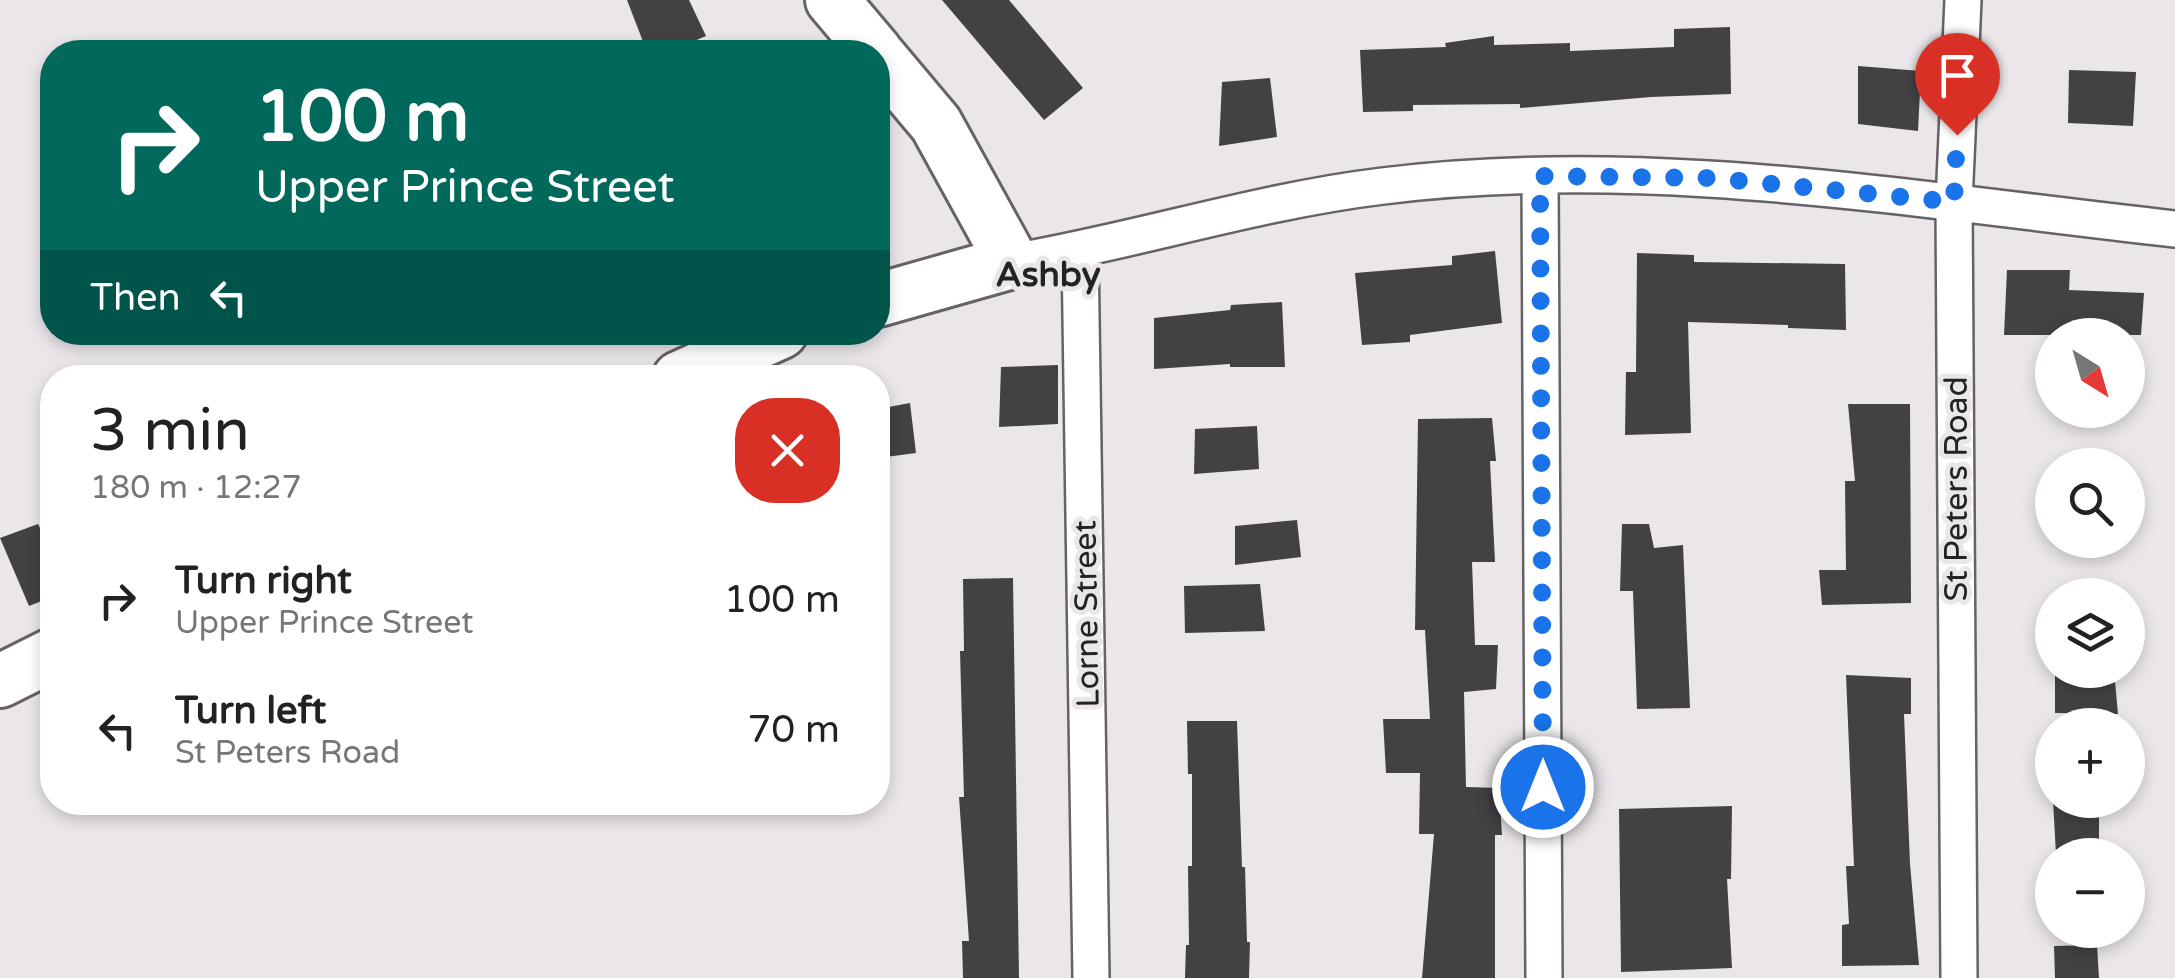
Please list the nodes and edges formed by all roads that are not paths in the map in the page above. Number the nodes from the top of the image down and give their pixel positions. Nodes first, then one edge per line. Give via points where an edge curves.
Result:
1 (832, 0) edge
2 (1962, 0) edge
3 (865, 40) edge
4 (890, 69) edge
5 (1540, 176) junction
6 (1954, 202) junction
7 (2174, 229) edge
8 (1080, 250) junction
9 (2175, 255) edge
10 (1012, 262) junction
11 (890, 297) edge
12 (752, 345) edge
13 (708, 365) edge
14 (40, 660) edge
15 (0, 681) edge
16 (1092, 978) edge
17 (1544, 978) edge
18 (1959, 978) edge

1 - 3 street
2 - 6 street, St Peters Road
4 - 10 street via 936,124
5 - 6 street via 1712,178
5 - 8 street via 1383,186
5 - 17 street
6 - 7 street
6 - 18 street, St Peters Road
7 - 9 street
8 - 10 street
8 - 16 street, Lorne Street
10 - 11 street
12 - 13 street
14 - 15 street

